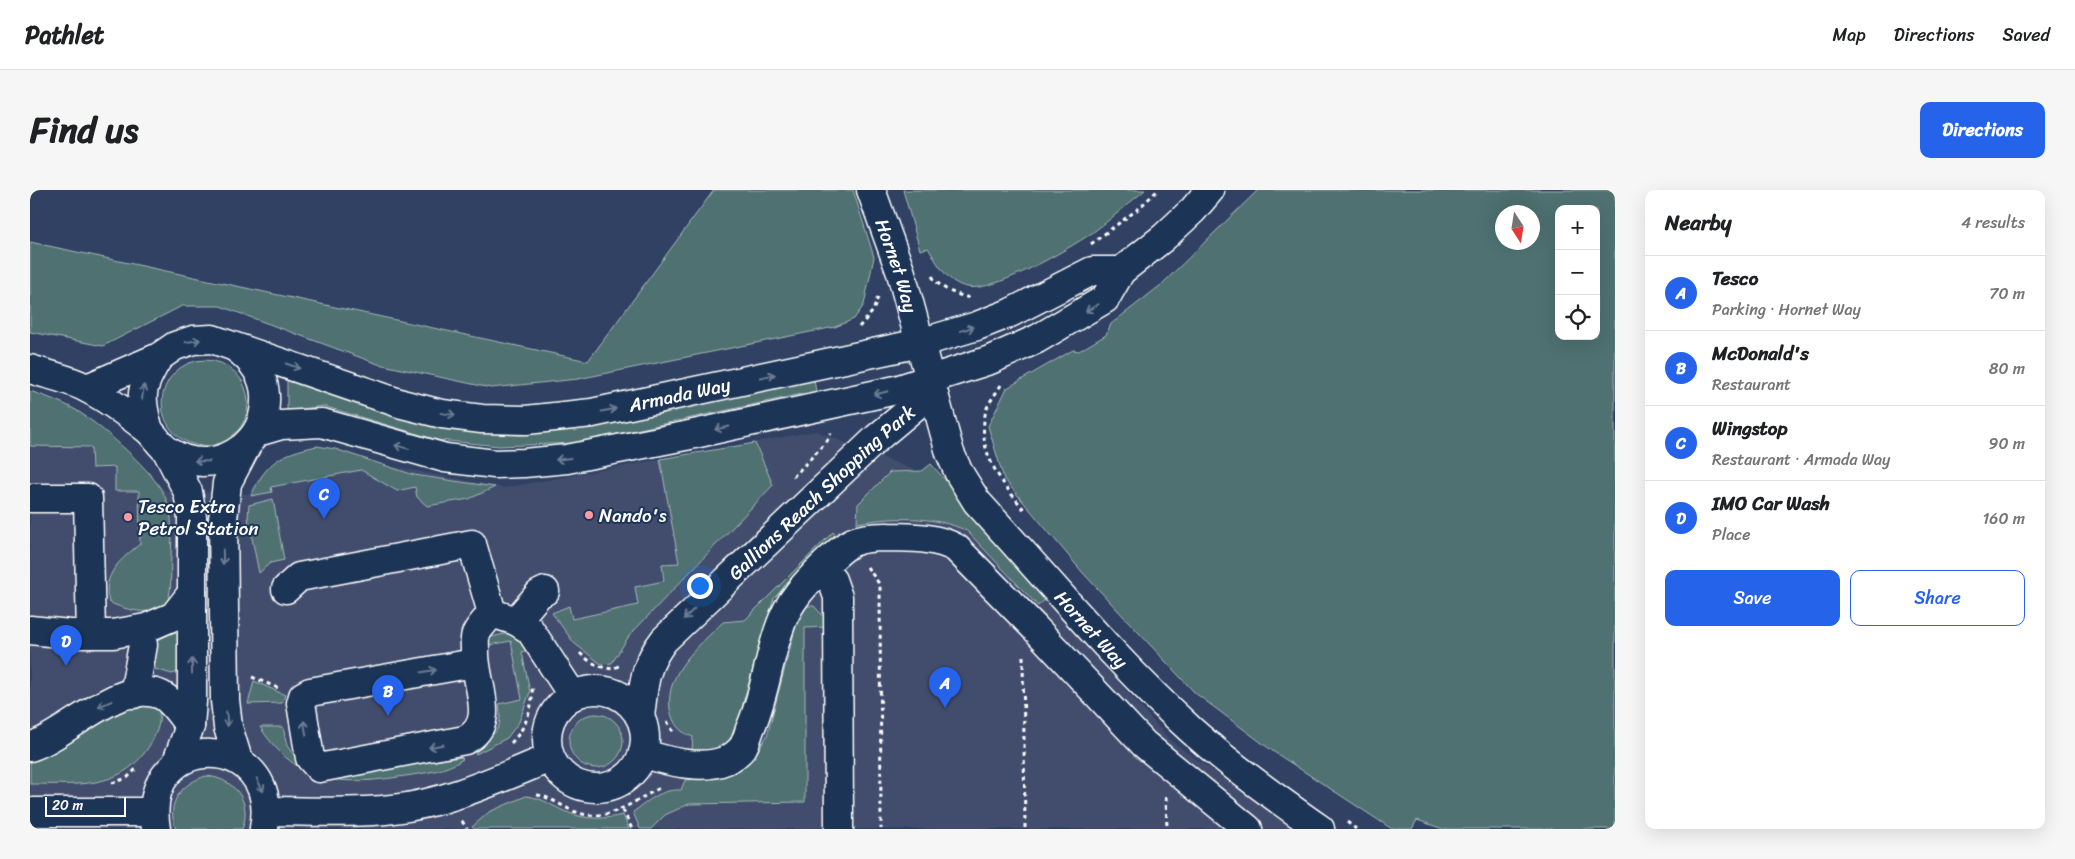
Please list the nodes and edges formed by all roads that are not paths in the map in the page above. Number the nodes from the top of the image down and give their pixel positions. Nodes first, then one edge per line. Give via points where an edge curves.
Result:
1 (871, 190) edge
2 (1210, 190) edge
3 (1121, 271) junction
4 (920, 343) junction
5 (230, 345) junction
6 (159, 358) junction
7 (30, 369) edge
8 (930, 386) junction
9 (87, 388) junction
10 (149, 430) junction
11 (253, 438) junction
12 (167, 451) junction
13 (30, 498) edge
14 (816, 573) junction
15 (286, 589) dead end
16 (545, 591) dead end
17 (192, 594) junction
18 (504, 617) junction
19 (30, 630) edge
20 (140, 630) junction
21 (91, 634) junction
22 (474, 663) junction
23 (134, 694) junction
24 (573, 696) junction
25 (640, 718) junction
26 (190, 726) junction
27 (30, 746) edge
28 (643, 753) junction
29 (550, 758) junction
30 (238, 760) junction
31 (176, 764) junction
32 (30, 812) edge
33 (67, 820) edge
34 (155, 820) edge
35 (265, 820) edge
36 (1332, 824) edge
37 (839, 829) edge
38 (1248, 829) edge

1 - 4 street, Hornet Way via 901,273
2 - 3 street, Armada Way via 1163,238
4 -> 3 street, Armada Way via 1010,313 1092,271
3 -> 8 street, Armada Way via 1105,300 1037,339
5 -> 4 street, Armada Way via 402,404 442,414 526,420 592,413
4 - 8 street, Hornet Way
6 -> 5 street, Armada Way via 175,346 192,340 212,339
5 - 11 street, Armada Way via 247,357 259,373 265,392 265,406
6 - 9 street, Armada Way
10 -> 6 street, Armada Way via 142,405 145,379
7 - 9 street, Armada Way
8 -> 11 street, Armada Way via 567,459 524,463 495,464 445,458 322,423 281,425
8 -> 25 street, Gallions Reach Shopping Park via 664,640 651,657 645,674
8 - 36 street, Hornet Way via 950,453 978,502 1142,682 1192,730 1262,788
9 - 10 street, Armada Way
10 - 12 street, Armada Way
11 -> 12 street, Armada Way via 234,454 218,461 183,459
11 -> 30 street via 227,483 223,519 225,700 228,727
12 - 17 street via 188,492 192,517
13 - 21 street via 88,498
14 - 28 street via 791,602 781,622 758,712 742,748 710,766 660,759
14 - 37 street via 832,580 838,597
14 - 38 street via 849,542 875,537 942,540 956,548 1144,744
15 - 18 street via 300,577 472,544
16 - 18 street
17 - 20 street via 174,616
26 -> 17 street
18 - 22 street via 475,635
18 - 24 street via 530,630
19 - 21 street
20 - 21 street
20 - 23 street via 143,645
22 -> 22 street via 484,714 475,736 319,768 310,758 301,702 303,696 310,692
23 - 26 street via 147,691 163,695
23 -> 27 street via 96,708 45,742
24 - 25 street via 603,691 631,705
24 - 29 street via 561,704 547,729 546,744
25 - 28 street, Gallions Reach Shopping Park via 645,741
26 - 31 street
28 - 29 street via 626,778 598,788 583,787 569,781
29 - 35 street via 482,786 428,802 394,809
30 - 31 street via 223,754 206,753 190,756
30 -> 35 street via 259,782 265,796
31 - 34 street via 163,777 155,794
32 - 33 street
33 - 34 street

